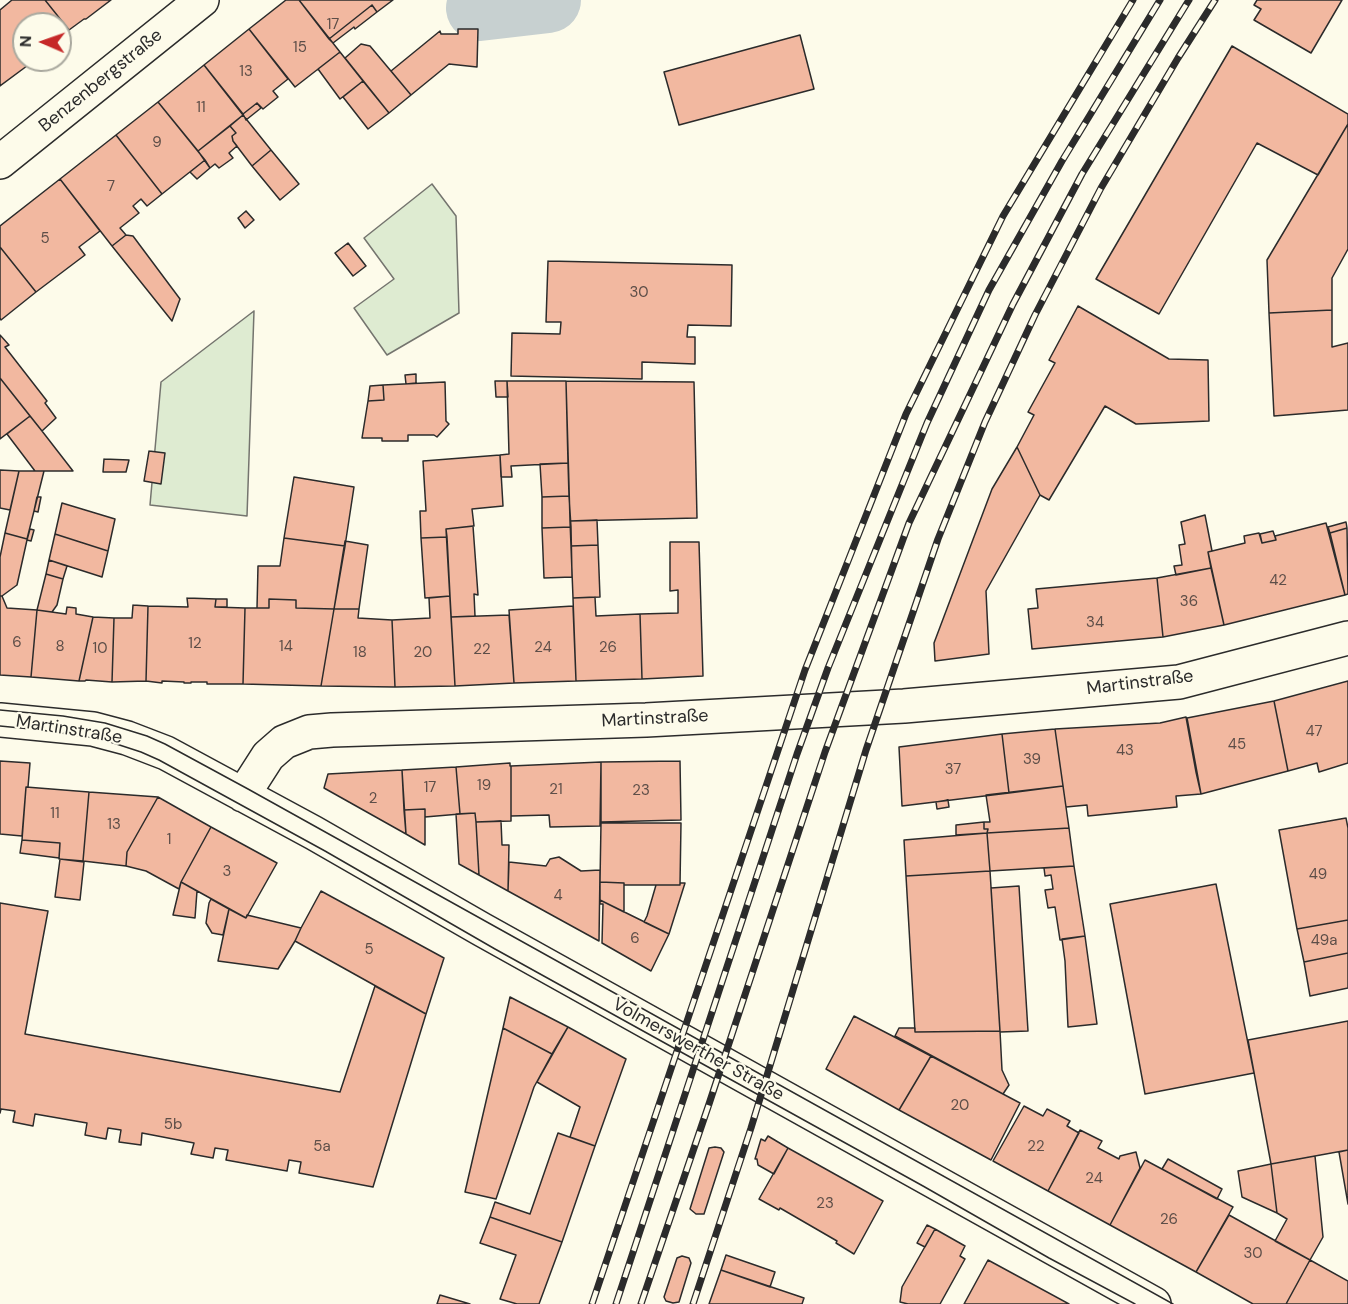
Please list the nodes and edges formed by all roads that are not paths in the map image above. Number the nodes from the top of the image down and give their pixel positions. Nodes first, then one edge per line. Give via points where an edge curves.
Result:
1 (202, 0) edge
2 (0, 162) edge
3 (1348, 638) edge
4 (0, 720) edge
5 (243, 795) junction
6 (1154, 1304) edge

1 - 2 street, Benzenbergstraße
3 - 5 street, Martinstraße via 1179,682 904,706 309,732 284,742 268,756
4 - 5 street, Martinstraße via 93,729 127,738 166,753
5 - 6 street, Volmerswerther Straße

